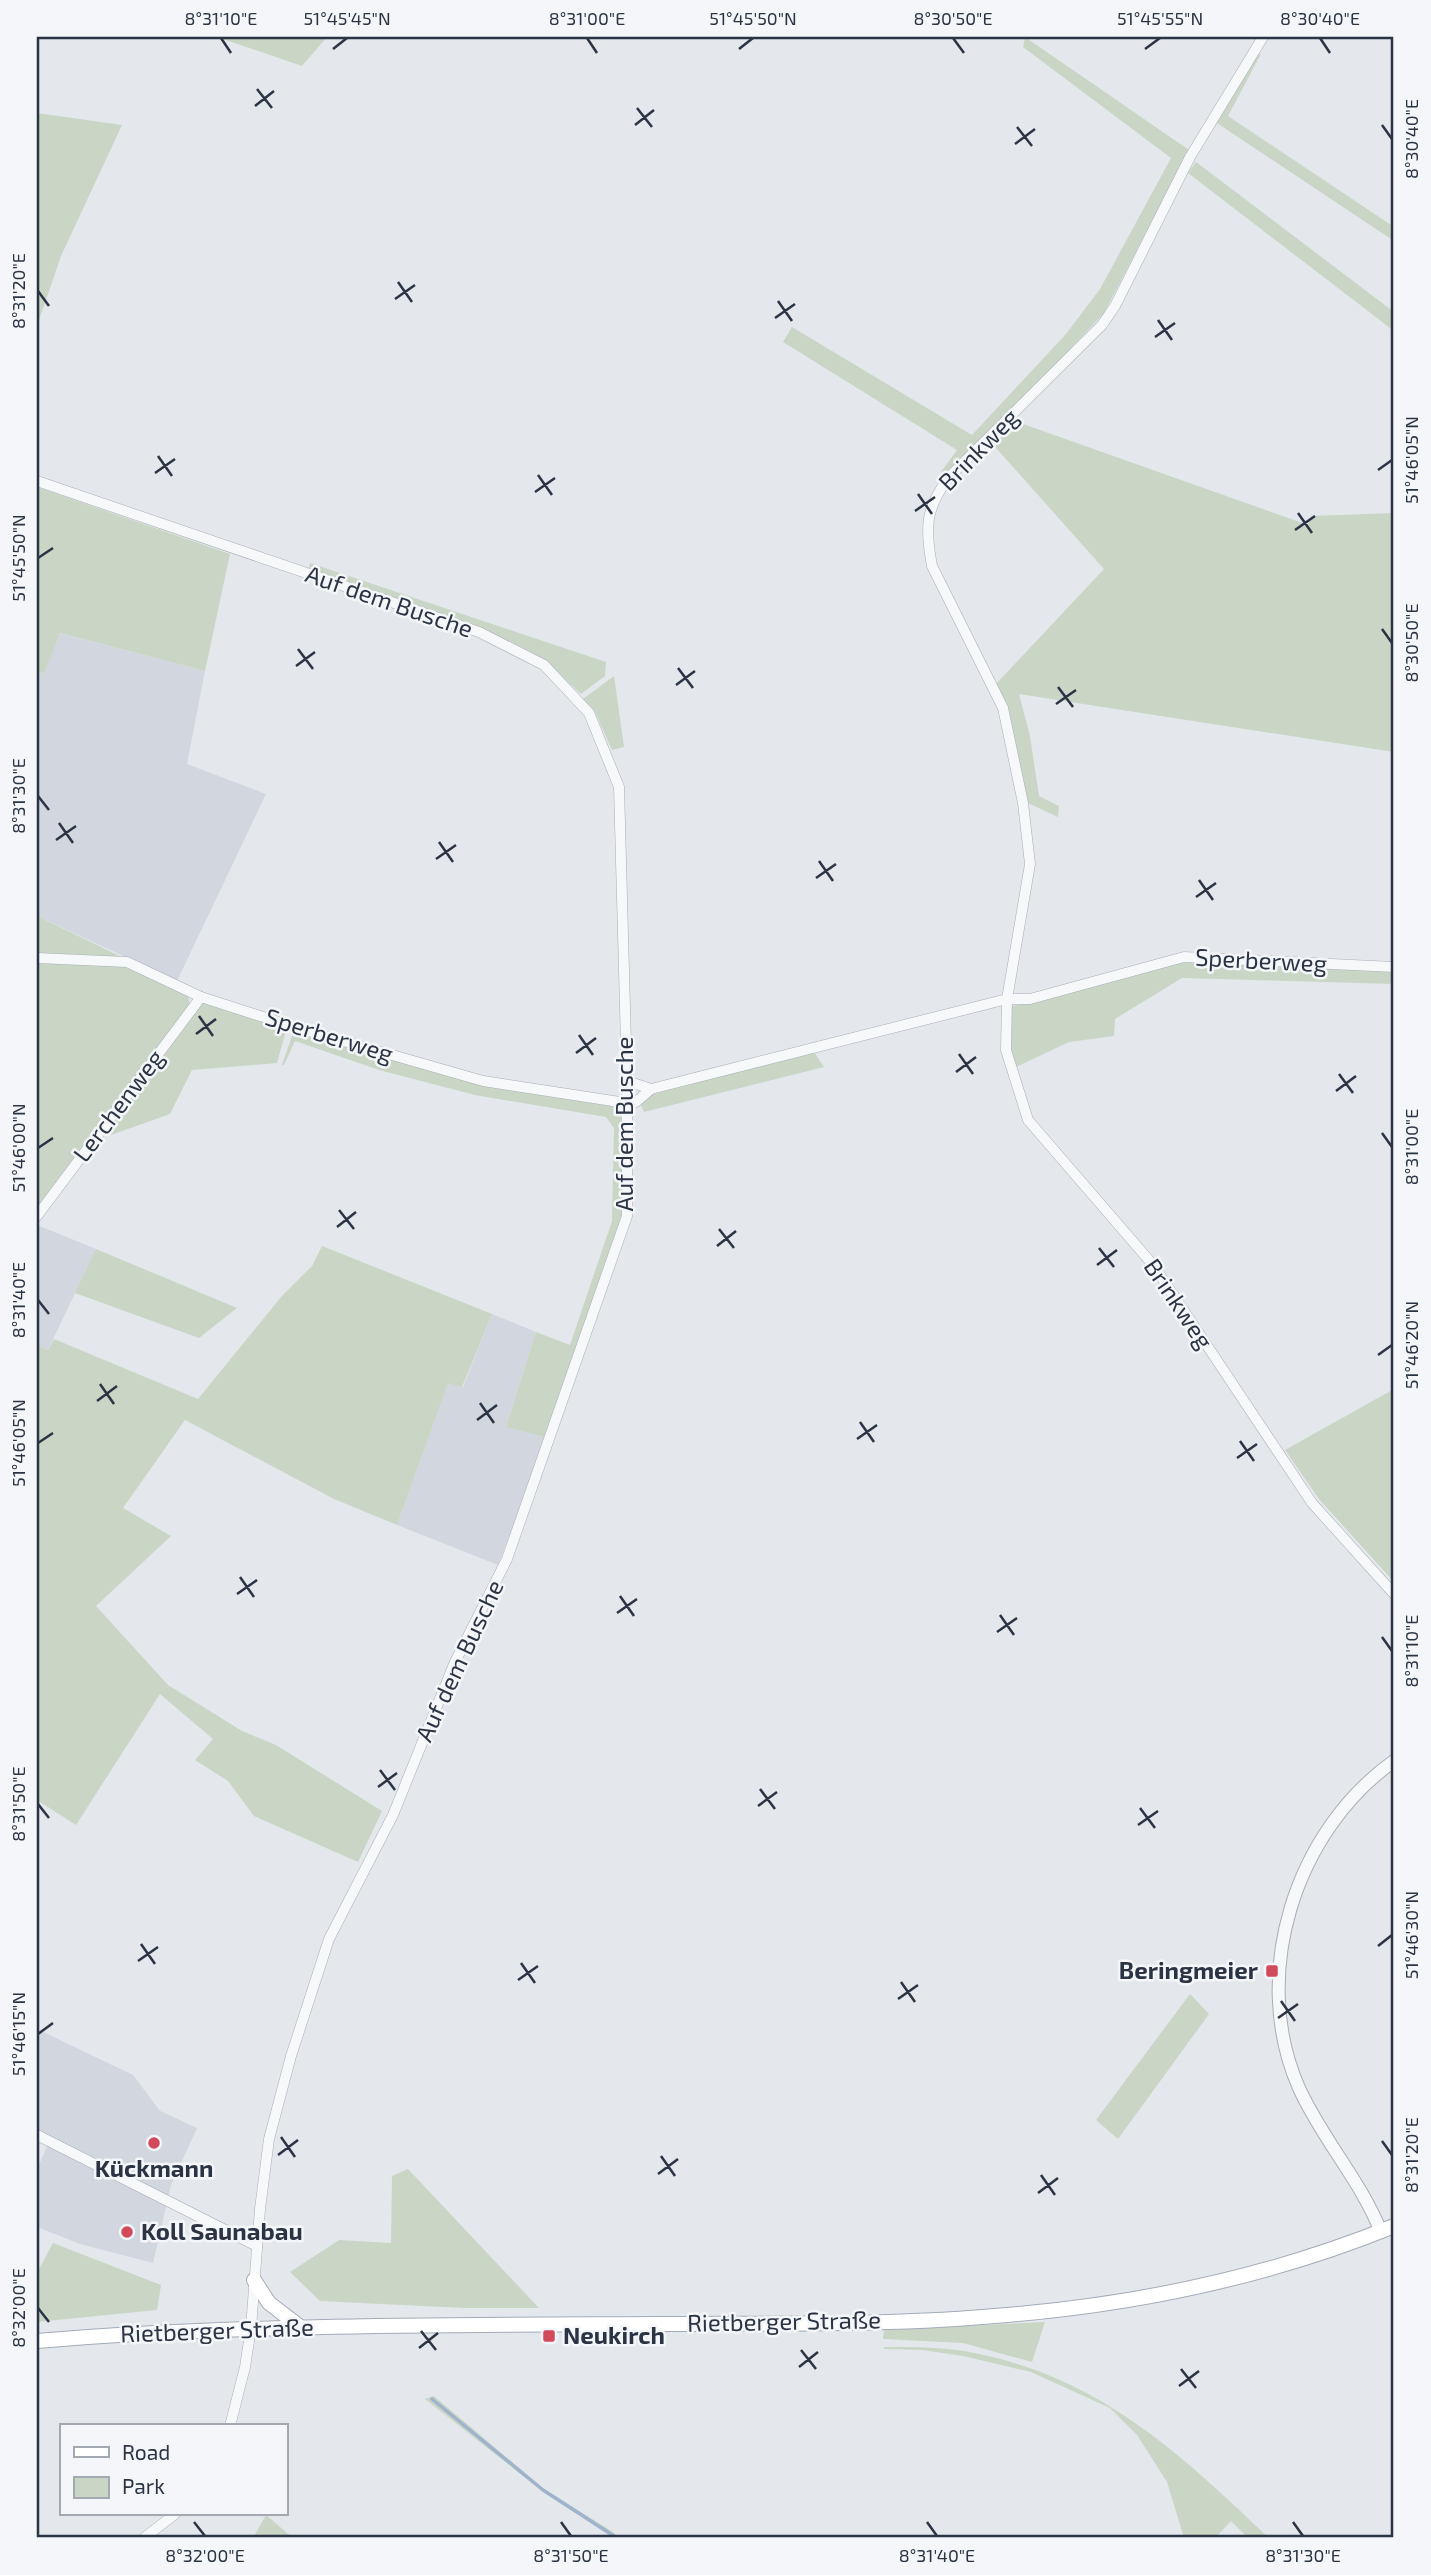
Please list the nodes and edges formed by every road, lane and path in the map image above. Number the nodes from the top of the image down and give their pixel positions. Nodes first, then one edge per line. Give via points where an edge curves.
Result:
1 (1263, 37) edge
2 (37, 481) edge
3 (37, 958) edge
4 (1394, 967) edge
5 (201, 996) junction
6 (1007, 999) junction
7 (627, 1081) junction
8 (651, 1089) junction
9 (626, 1103) junction
10 (37, 1216) edge
11 (1394, 1594) edge
12 (1394, 1761) edge
13 (37, 2135) edge
14 (1387, 2229) edge
15 (257, 2246) junction
16 (254, 2280) junction
17 (300, 2327) junction
18 (251, 2328) junction
19 (37, 2341) edge
20 (231, 2424) edge
21 (172, 2516) edge
22 (144, 2538) edge

1 - 6 street, Brinkweg via 1190,157 1108,315 949,477 934,498 927,521 932,566 1003,708 1023,803 1030,864
2 - 7 street, Auf dem Busche via 479,632 544,665 589,713 619,787
3 - 5 street, Sperberweg via 127,962
4 - 6 street, Sperberweg via 1184,957 1030,999
5 - 9 street, Sperberweg via 483,1081
5 - 10 street, Lerchenweg
6 - 8 street
6 - 11 street, Brinkweg via 1006,1050 1028,1120 1154,1266 1312,1503
7 - 8 street
7 - 9 street, Auf dem Busche
8 - 9 street via 636,1102
9 - 15 street, Auf dem Busche via 627,1216 507,1559 454,1664 393,1815 329,1940 269,2139
12 - 14 street via 1335,1819 1305,1870 1285,1928 1279,1992 1286,2047 1299,2087 1332,2150
13 - 15 street
14 - 17 main road, Rietberger Straße via 1282,2265 1182,2291 1003,2316 859,2322
15 - 16 street, Auf dem Busche
16 - 17 main road via 268,2303
16 - 18 street, Auf dem Busche
17 - 18 main road, Rietberger Straße
18 - 19 main road, Rietberger Straße
18 - 20 street, Auf dem Busche
21 - 22 street

